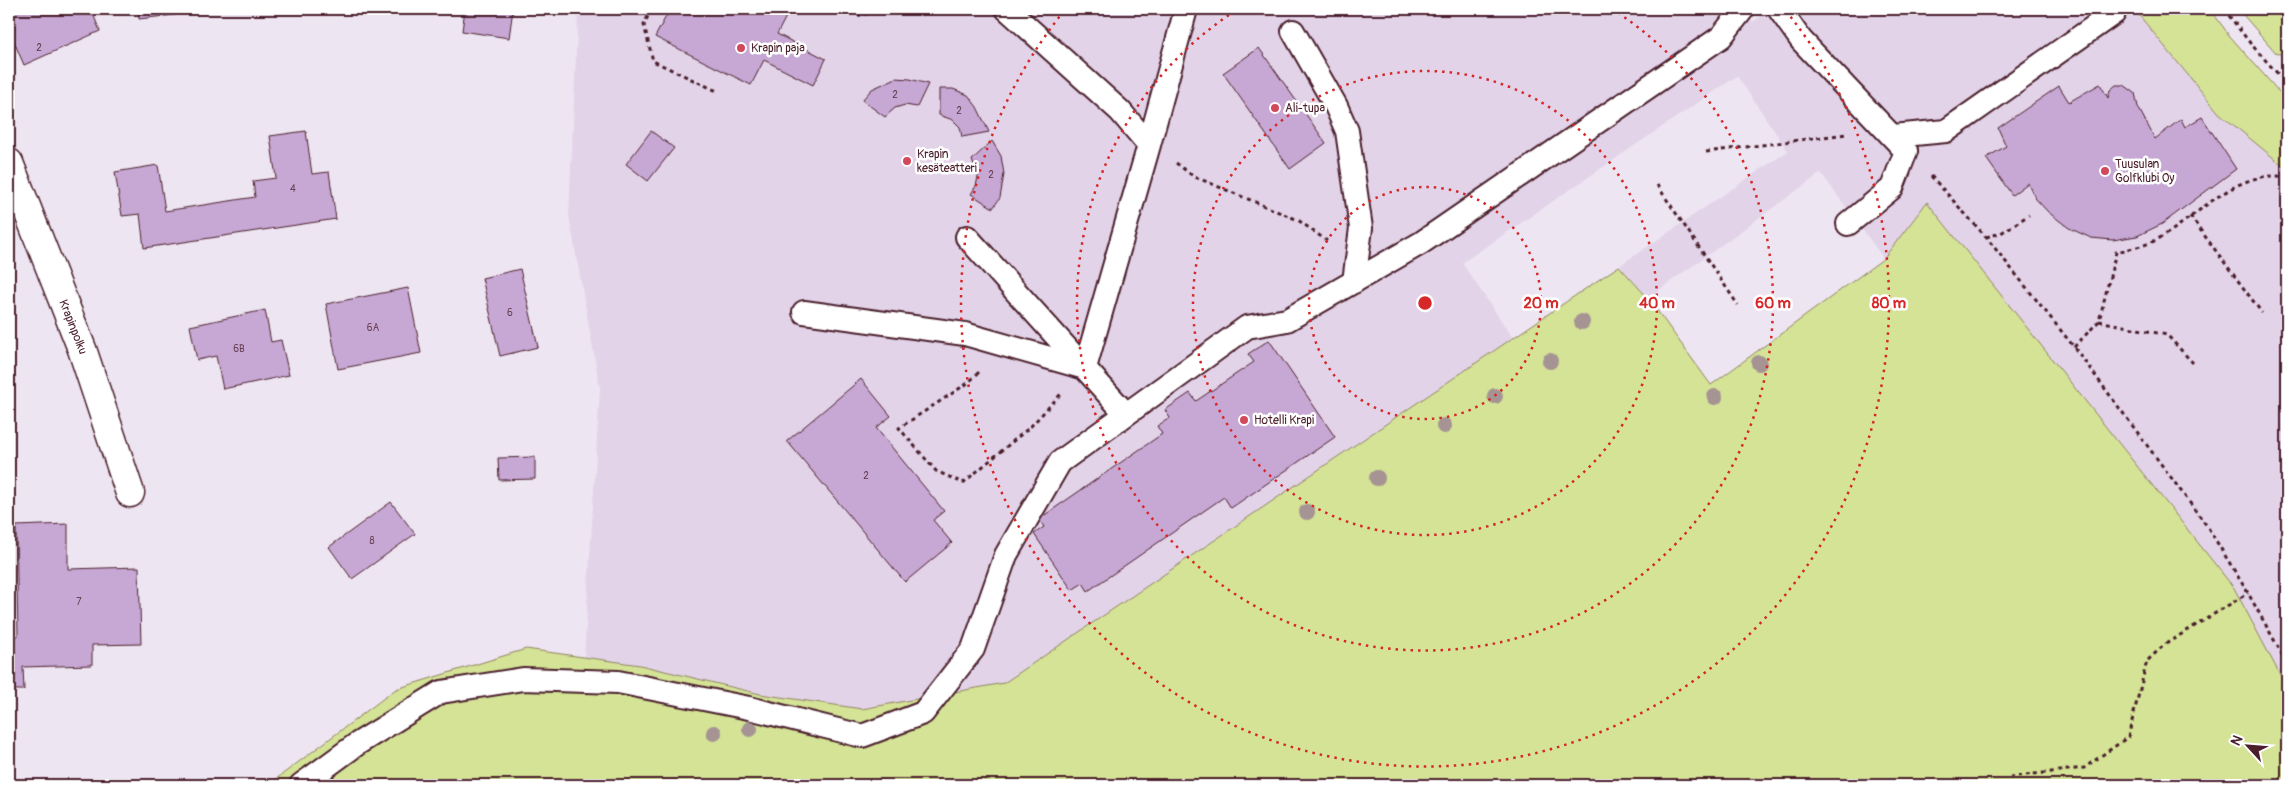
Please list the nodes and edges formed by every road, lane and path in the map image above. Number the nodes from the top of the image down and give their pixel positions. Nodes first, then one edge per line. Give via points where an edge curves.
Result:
1 (651, 9) edge
2 (842, 9) edge
3 (874, 9) edge
4 (1006, 9) edge
5 (1186, 9) edge
6 (1743, 9) edge
7 (1779, 9) edge
8 (2111, 9) edge
9 (2224, 9) edge
10 (1293, 31) dead end
11 (2287, 84) edge
12 (717, 91) dead end
13 (1894, 138) junction
14 (1149, 145) junction
15 (1706, 152) dead end
16 (9, 163) edge
17 (2287, 177) edge
18 (1657, 185) dead end
19 (2029, 215) dead end
20 (2190, 216) junction
21 (1848, 224) dead end
22 (967, 237) dead end
23 (1986, 237) junction
24 (1355, 272) junction
25 (1738, 304) dead end
26 (804, 312) dead end
27 (2262, 313) dead end
28 (2099, 321) junction
29 (1003, 345) junction
30 (2074, 347) junction
31 (2193, 363) dead end
32 (1085, 368) junction
33 (1126, 414) junction
34 (130, 493) dead end
35 (2248, 593) junction
36 (2287, 663) edge
37 (2010, 776) dead end
38 (301, 785) edge

1 - 12 path via 644,25 653,61
2 - 3 path via 862,16
4 - 14 lane via 1120,111
5 - 14 lane
6 - 24 lane via 1721,37 1421,243
7 - 13 lane via 1801,40
8 - 13 lane via 2114,13 1946,130
9 - 11 path
10 - 24 lane via 1347,131 1360,228
13 - 15 path
13 - 21 lane via 1892,188
13 - 23 path
14 - 24 path via 1193,176 1298,220
14 - 32 lane
16 - 34 street, Krapinpolku via 82,349
17 - 20 path via 2248,179
18 - 25 path
19 - 23 path via 2001,233
20 - 27 path
20 - 28 path via 2156,241 2116,252
22 - 32 lane
23 - 30 path
24 - 33 lane via 1287,320 1247,327
26 - 29 lane via 965,334
28 - 30 path
28 - 31 path via 2167,334
29 - 32 lane
29 - 32 path via 968,383 898,428 936,471 963,482 1030,427
30 - 35 path via 2207,526
32 - 33 lane
33 - 38 lane via 1060,462 1006,555 973,649 923,713 862,736 749,708 618,682 523,679 442,692 357,744
35 - 36 path
35 - 37 path via 2164,645 2148,661 2128,737 2084,768

